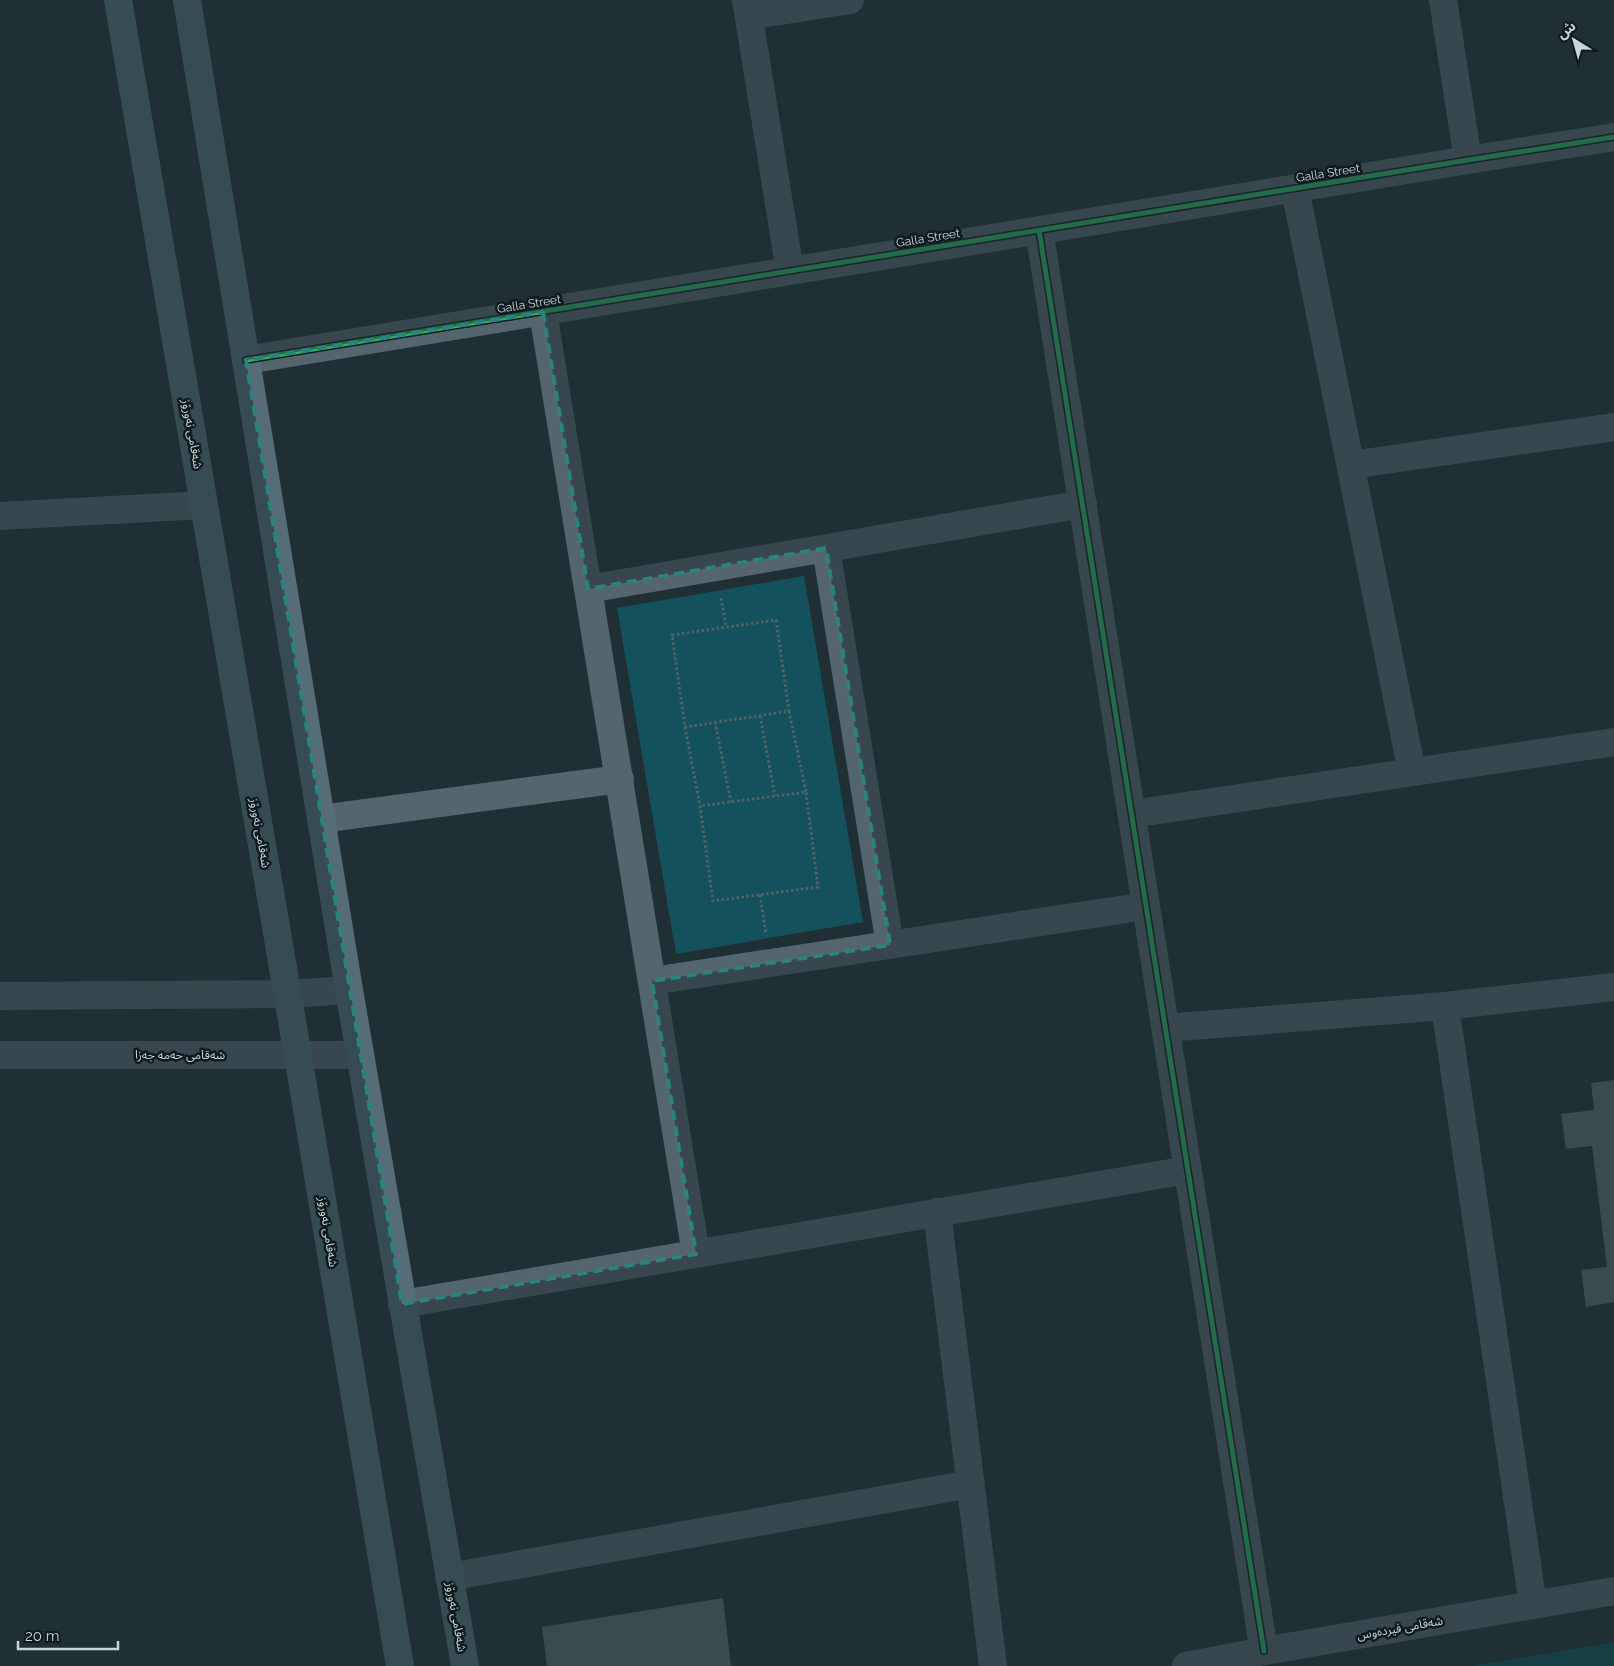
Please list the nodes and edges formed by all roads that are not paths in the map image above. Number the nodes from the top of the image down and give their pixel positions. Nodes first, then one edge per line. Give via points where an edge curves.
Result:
1 (118, 0) edge
2 (187, 0) edge
3 (850, 0) edge
4 (1443, 0) edge
5 (747, 8) edge
6 (1614, 137) edge
7 (1468, 160) junction
8 (1294, 189) junction
9 (1039, 230) junction
10 (790, 271) junction
11 (543, 312) junction
12 (246, 360) junction
13 (1614, 427) edge
14 (1351, 465) junction
15 (1082, 504) junction
16 (204, 505) junction
17 (0, 516) edge
18 (826, 548) junction
19 (588, 589) junction
20 (1614, 742) edge
21 (1412, 772) junction
22 (620, 780) junction
23 (1132, 814) junction
24 (321, 819) junction
25 (1146, 906) junction
26 (890, 945) junction
27 (652, 981) junction
28 (1614, 987) edge
29 (349, 990) junction
30 (288, 994) junction
31 (0, 996) edge
32 (1445, 1006) junction
33 (1166, 1028) junction
34 (0, 1055) edge
35 (360, 1055) junction
36 (298, 1056) junction
37 (1188, 1170) junction
38 (937, 1212) junction
39 (696, 1254) junction
40 (402, 1304) junction
41 (971, 1484) junction
42 (449, 1577) junction
43 (1614, 1591) edge
44 (1533, 1605) junction
45 (1264, 1651) junction
46 (1226, 1663) edge
47 (400, 1666) edge
48 (465, 1666) edge
49 (993, 1666) edge
50 (1186, 1666) edge

1 - 16 main road, شەقامی نەورۆز
2 - 12 main road, شەقامی نەورۆز
3 - 5 street
4 - 7 street
5 - 10 street
6 - 7 street, Galla Street
7 - 8 street, Galla Street
8 - 9 street, Galla Street
8 - 14 street
9 - 10 street, Galla Street
9 - 15 street
10 - 11 street, Galla Street
11 - 12 street, Galla Street
11 - 19 street
12 - 24 main road, شەقامی نەورۆز
13 - 14 street
14 - 21 street
15 - 18 street
15 - 23 street
16 - 17 street
16 - 30 main road, شەقامی نەورۆز
18 - 19 street
18 - 26 street
19 - 22 street
20 - 21 street
21 - 23 street
22 - 24 street
22 - 27 street
23 - 25 street
24 - 29 main road, شەقامی نەورۆز
25 - 26 street
25 - 33 street
26 - 27 street
27 - 39 street
28 - 32 street
29 - 30 street
29 - 35 main road, شەقامی نەورۆز
30 - 31 street
30 - 36 main road, شەقامی نەورۆز
32 - 33 street
32 - 44 street
33 - 37 street
34 - 36 street, شەقامی حەمە جەزا
35 - 36 street, شەقامی حەمە جەزا
35 - 40 main road, شەقامی نەورۆز
36 - 47 main road, شەقامی نەورۆز
37 - 38 street
37 - 45 street
38 - 39 street
38 - 41 street
39 - 40 street
40 - 42 main road, شەقامی نەورۆز
41 - 42 street
41 - 49 street
42 - 48 main road, شەقامی نەورۆز
43 - 44 street, شەقامی فیردەوس
44 - 45 street, شەقامی فیردەوس
45 - 46 street, شەقامی فیردەوس
46 - 50 street, شەقامی فیردەوس

